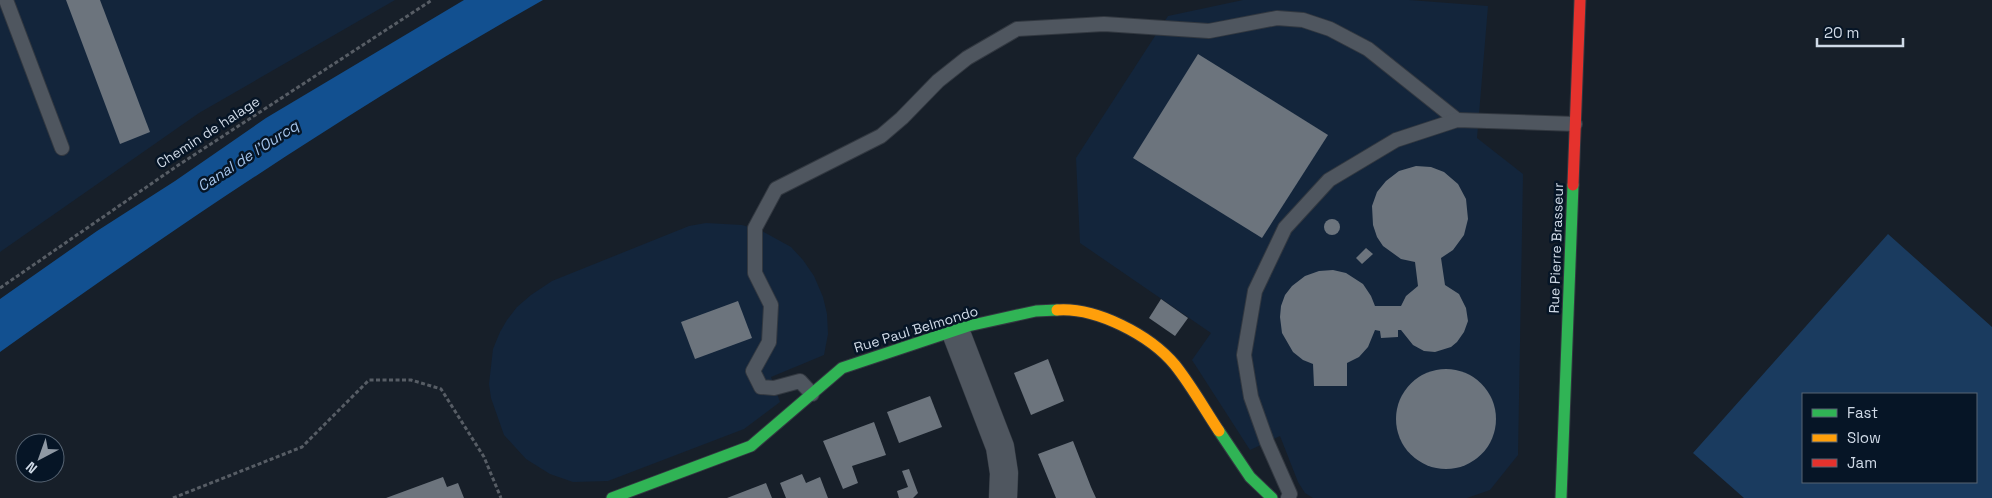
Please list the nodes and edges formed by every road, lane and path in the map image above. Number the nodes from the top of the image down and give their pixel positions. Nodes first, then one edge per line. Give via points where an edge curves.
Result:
1 (6, 0) edge
2 (432, 0) edge
3 (1580, 0) edge
4 (1457, 120) junction
5 (1575, 124) junction
6 (62, 148) dead end
7 (0, 288) edge
8 (955, 330) junction
9 (812, 394) junction
10 (172, 498) edge
11 (501, 498) edge
12 (612, 498) edge
13 (1003, 498) edge
14 (1272, 498) edge
15 (1288, 498) edge
16 (1561, 498) edge

1 - 6 lane
2 - 7 path, Chemin de halage via 176,166
3 - 5 street, Rue Pierre Brasseur
4 - 5 lane
4 - 9 lane via 1368,49 1330,29 1303,20 1277,18 1209,31 1104,24 1017,28 967,58 938,81 881,136 776,189 755,228 755,273 771,306 769,342 753,371 761,387 774,388 800,381
4 - 15 lane via 1396,140 1330,180 1286,228 1255,291 1244,355 1251,397 1290,494
5 - 16 street, Rue Pierre Brasseur
8 - 9 street, Rue Paul Belmondo via 842,368
8 - 13 street via 1000,447
8 - 14 street, Rue Paul Belmondo via 1036,312 1067,309 1099,316 1125,327 1152,344 1174,364 1250,477
9 - 12 street, Rue Paul Belmondo via 751,446
10 - 11 path via 302,447 369,380 412,380 441,389 484,457

